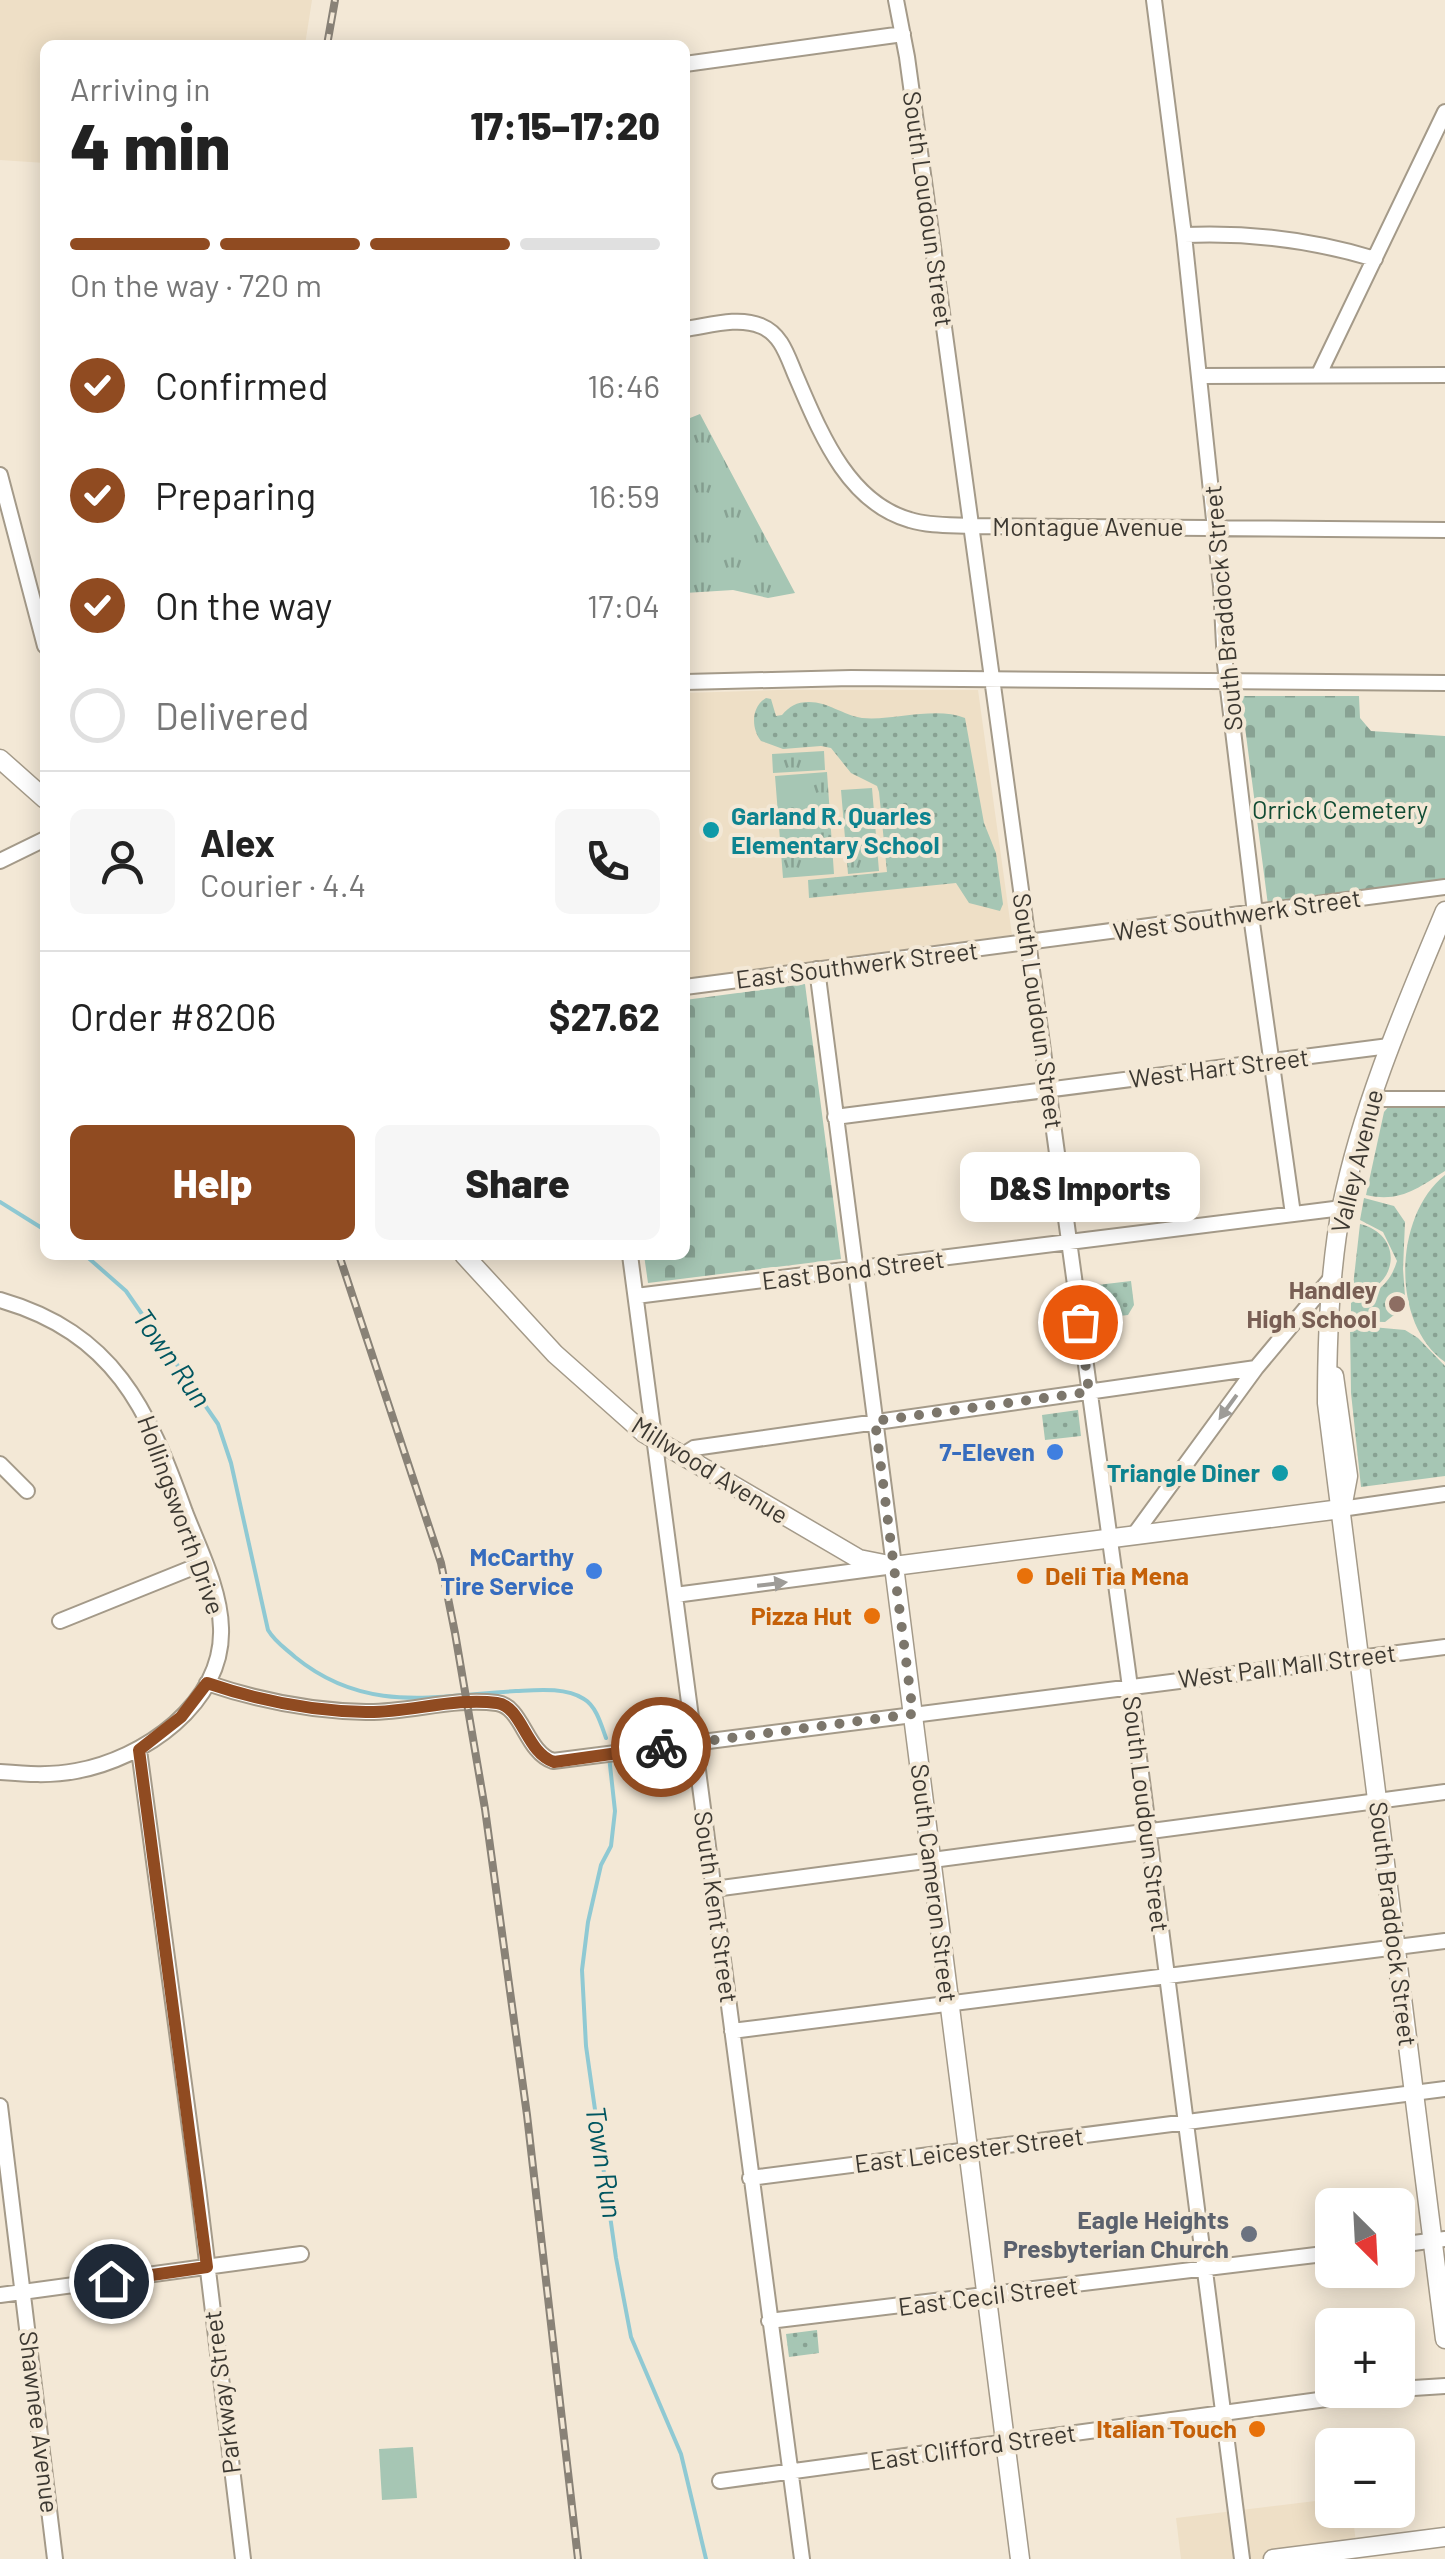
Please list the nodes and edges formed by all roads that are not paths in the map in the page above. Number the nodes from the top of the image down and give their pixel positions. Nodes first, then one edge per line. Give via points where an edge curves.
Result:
1 (896, 0) edge
2 (1154, 0) edge
3 (903, 34) junction
4 (690, 63) edge
5 (1445, 112) edge
6 (1184, 235) junction
7 (1376, 259) junction
8 (690, 329) edge
9 (1319, 374) junction
10 (1445, 375) edge
11 (1199, 376) junction
12 (0, 474) edge
13 (971, 526) junction
14 (1215, 527) junction
15 (1445, 530) edge
16 (40, 627) edge
17 (992, 680) junction
18 (690, 682) edge
19 (1228, 682) junction
20 (1445, 683) edge
21 (0, 758) edge
22 (40, 795) edge
23 (40, 841) edge
24 (0, 861) edge
25 (1445, 887) edge
26 (1445, 911) edge
27 (1255, 913) junction
28 (1438, 942) edge
29 (1028, 943) junction
30 (817, 970) junction
31 (690, 986) edge
32 (1389, 1046) junction
33 (1272, 1061) junction
34 (1048, 1090) junction
35 (1370, 1099) junction
36 (1445, 1100) edge
37 (835, 1118) junction
38 (1342, 1208) junction
39 (1293, 1214) junction
40 (1069, 1243) junction
41 (469, 1260) edge
42 (631, 1260) edge
43 (855, 1269) junction
44 (1333, 1277) junction
45 (636, 1296) junction
46 (0, 1300) edge
47 (1256, 1368) junction
48 (1089, 1392) junction
49 (875, 1421) junction
50 (655, 1438) junction
51 (683, 1455) junction
52 (0, 1464) edge
53 (27, 1491) dead end
54 (1445, 1494) edge
55 (1341, 1508) junction
56 (1134, 1535) junction
57 (1109, 1538) junction
58 (204, 1564) junction
59 (894, 1566) junction
60 (675, 1596) junction
61 (60, 1622) dead end
62 (1445, 1646) edge
63 (1360, 1657) junction
64 (207, 1683) junction
65 (1130, 1686) junction
66 (913, 1714) junction
67 (693, 1743) junction
68 (139, 1750) junction
69 (0, 1772) edge
70 (1445, 1792) edge
71 (1378, 1801) junction
72 (1148, 1830) junction
73 (931, 1860) junction
74 (714, 1889) junction
75 (1445, 1940) edge
76 (1396, 1947) junction
77 (1167, 1975) junction
78 (949, 2003) junction
79 (732, 2031) junction
80 (1445, 2090) edge
81 (1414, 2093) junction
82 (0, 2106) edge
83 (1187, 2122) junction
84 (968, 2150) junction
85 (750, 2178) junction
86 (1439, 2240) edge
87 (301, 2254) dead end
88 (1315, 2256) edge
89 (207, 2267) junction
90 (1207, 2269) junction
91 (22, 2292) junction
92 (0, 2295) edge
93 (986, 2296) junction
94 (769, 2321) junction
95 (1445, 2339) edge
96 (1445, 2386) edge
97 (1415, 2388) edge
98 (1315, 2401) edge
99 (1225, 2413) junction
100 (1005, 2444) junction
101 (790, 2471) junction
102 (720, 2481) dead end
103 (1445, 2536) edge
104 (55, 2559) edge
105 (243, 2559) edge
106 (802, 2559) edge
107 (1020, 2559) edge
108 (1242, 2559) edge
109 (1273, 2559) edge

1 - 3 street, South Loudoun Street
2 - 6 street, South Braddock Street
3 - 4 street
3 - 13 street, South Loudoun Street
5 - 7 street
6 - 7 street via 1275,237
6 - 11 street, South Braddock Street
7 - 9 street
8 - 13 street, Montague Avenue via 748,322 769,330 782,344 832,452 860,490 908,520
9 - 10 street
9 - 11 street
11 - 14 street, South Braddock Street
12 - 16 street
13 - 14 street, Montague Avenue
13 - 17 street, South Loudoun Street
14 - 15 street, Montague Avenue
14 - 19 street, South Braddock Street
17 - 18 street
17 - 19 street
17 - 29 street, South Loudoun Street
19 - 20 street
19 - 27 street, South Braddock Street
21 - 22 main road
23 - 24 street
25 - 27 street, West Southwerk Street
26 - 28 main road, Valley Avenue
27 - 29 street, West Southwerk Street
27 - 33 street, South Braddock Street
28 - 32 main road, Valley Avenue
29 - 30 street, East Southwerk Street
29 - 34 street, South Loudoun Street
30 - 31 street, East Southwerk Street
30 - 37 street, South Cameron Street
32 - 33 street, West Hart Street
32 - 35 main road, Valley Avenue
33 - 34 street, West Hart Street
33 - 39 street, South Braddock Street
34 - 37 street, West Hart Street
34 - 40 street, South Loudoun Street
35 - 36 street
35 - 38 main road, Valley Avenue
37 - 43 street, South Cameron Street
38 - 39 street, East Bond Street
38 - 44 main road, Valley Avenue
39 - 40 street, East Bond Street
40 - 43 street, East Bond Street
40 - 48 street, South Loudoun Street
41 - 50 main road, Millwood Avenue via 554,1354
42 - 45 street, South Kent Street
43 - 45 street, East Bond Street
43 - 49 street, South Cameron Street
44 - 47 street
44 - 55 main road, South Braddock Street via 1329,1431
45 - 50 street, South Kent Street
46 - 58 street, Hollingsworth Drive via 80,1336 130,1387 156,1432
47 - 48 street
47 -> 56 street
48 - 49 street
48 - 57 street, South Loudoun Street
49 - 51 street
49 - 59 street, South Cameron Street
50 - 51 main road, Millwood Avenue
50 - 60 street, South Kent Street
51 - 59 main road, Millwood Avenue via 859,1559
52 - 53 street
54 - 55 street
55 - 56 main road
55 - 63 main road, South Braddock Street
56 - 57 main road
57 - 59 main road
57 - 65 street, South Loudoun Street
58 - 61 street
58 - 64 street, Hollingsworth Drive via 222,1629
60 -> 59 street
59 - 66 main road, South Cameron Street
60 - 67 street, South Kent Street
62 - 63 street, West Pall Mall Street
63 - 65 street, West Pall Mall Street
63 - 71 main road, South Braddock Street
64 - 67 street, West Pall Mall Street via 283,1702 367,1712 502,1704 539,1754 554,1762
64 - 68 street via 181,1717
65 - 66 street, West Pall Mall Street
65 - 72 street, South Loudoun Street
66 - 67 street, West Pall Mall Street
66 - 73 main road, South Cameron Street
67 - 74 street, South Kent Street
68 - 69 street via 76,1771
68 - 89 street, Parkway Street
70 - 71 street
71 - 72 street
71 - 76 main road, South Braddock Street
72 - 73 street
72 - 77 street, South Loudoun Street
73 - 74 street
73 - 78 main road, South Cameron Street
74 - 79 street, South Kent Street
75 - 76 street
76 - 77 street
76 - 81 main road, South Braddock Street
77 - 78 street
77 - 83 street, South Loudoun Street
78 - 79 street
78 - 84 main road, South Cameron Street
79 - 85 street, South Kent Street
80 - 81 street, East Leicester Street
81 - 83 street, East Leicester Street
81 - 86 main road, South Braddock Street
82 - 91 street, Shawnee Avenue
83 - 84 street, East Leicester Street
83 - 90 street, South Loudoun Street
84 - 85 street, East Leicester Street
84 - 93 main road, South Cameron Street
85 - 94 street, South Kent Street
86 - 95 main road, South Braddock Street
87 - 89 street
88 - 90 street, East Cecil Street
89 - 91 street
89 - 105 street, Parkway Street
90 - 93 street, East Cecil Street
90 - 99 street, South Loudoun Street
91 - 92 street
91 - 104 street, Shawnee Avenue
93 - 94 street, East Cecil Street
93 - 100 main road, South Cameron Street
94 - 101 street, South Kent Street
96 - 97 street, East Clifford Street
98 - 99 street, East Clifford Street
99 - 100 street, East Clifford Street
99 - 108 street, South Loudoun Street
100 - 101 street, East Clifford Street
100 - 107 main road, South Cameron Street
101 - 102 street, East Clifford Street
101 - 106 street, South Kent Street
103 - 109 main road

